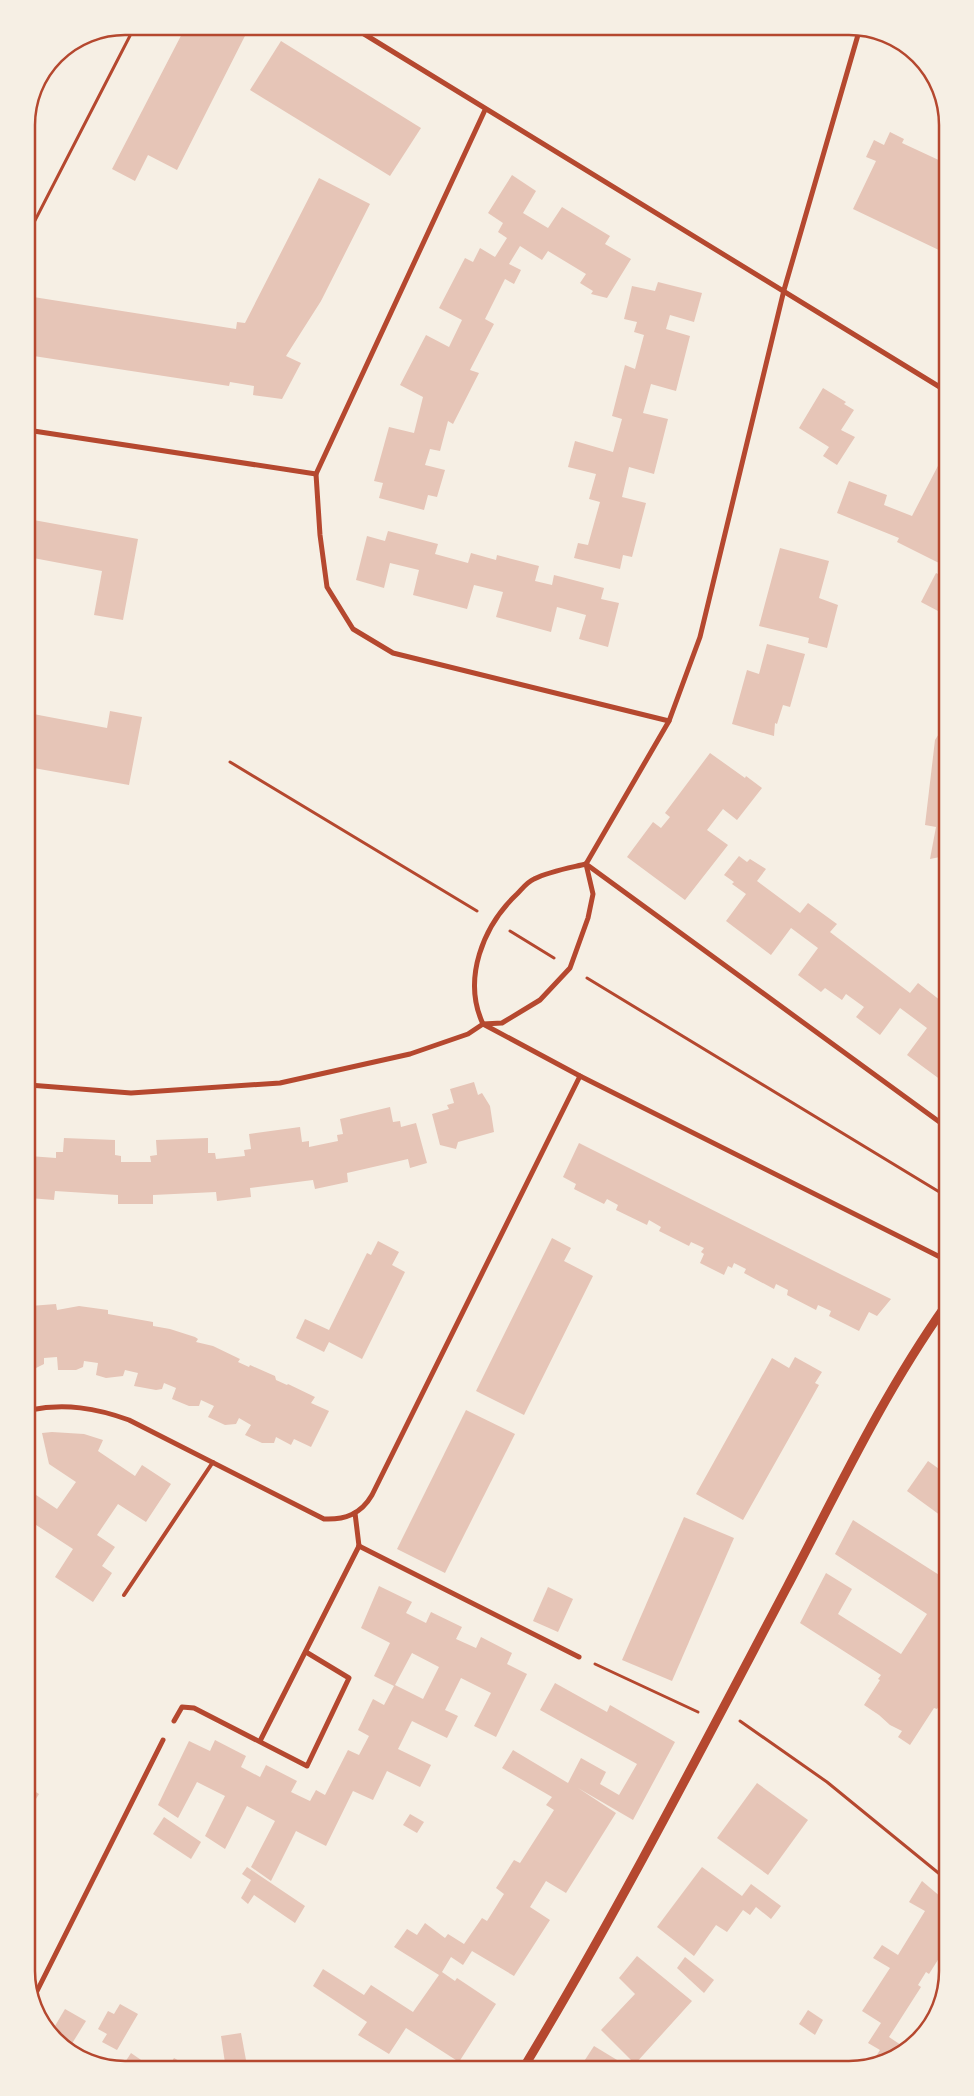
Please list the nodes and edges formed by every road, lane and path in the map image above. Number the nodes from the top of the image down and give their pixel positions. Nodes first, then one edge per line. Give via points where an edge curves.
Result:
1 (130, 35) edge
2 (365, 35) edge
3 (858, 36) edge
4 (485, 110) junction
5 (35, 220) edge
6 (784, 290) junction
7 (939, 387) edge
8 (35, 431) edge
9 (316, 474) junction
10 (669, 721) junction
11 (586, 864) junction
12 (483, 1024) junction
13 (580, 1076) junction
14 (35, 1085) edge
15 (939, 1122) edge
16 (939, 1256) edge
17 (939, 1315) edge
18 (35, 1410) edge
19 (213, 1462) junction
20 (354, 1514) junction
21 (359, 1546) junction
22 (124, 1595) dead end
23 (306, 1652) junction
24 (578, 1657) joint
25 (722, 1710) junction
26 (174, 1721) dead end
27 (717, 1721) junction
28 (163, 1740) dead end
29 (260, 1741) junction
30 (939, 1873) edge
31 (38, 1990) edge
32 (528, 2061) edge

1 - 5 path
2 - 4 street
3 - 6 street
4 - 6 street
4 - 9 street
6 - 7 street
6 - 10 street via 700,638
8 - 9 street
9 - 10 street via 327,587 353,629 393,652
10 - 11 street
11 - 12 street via 593,894 570,968 540,1000 514,1017 502,1023
11 - 12 street via 532,879 493,921 477,958 475,995
11 - 15 street
12 - 13 street
12 - 14 street via 468,1034 410,1054 280,1083 131,1093
13 - 16 street
13 - 20 street via 372,1495
17 - 25 street via 878,1413
18 - 19 street via 75,1406 103,1411 129,1420
19 - 20 street via 324,1519
19 - 22 lane
20 - 21 street
21 - 23 street
21 - 24 street
23 - 29 street
23 - 29 street via 349,1678 307,1766
24 - 27 path
25 - 27 street
25 - 30 path via 747,1724 827,1782
26 - 29 street via 182,1708 188,1707
27 - 32 street via 585,1966
28 - 31 street

